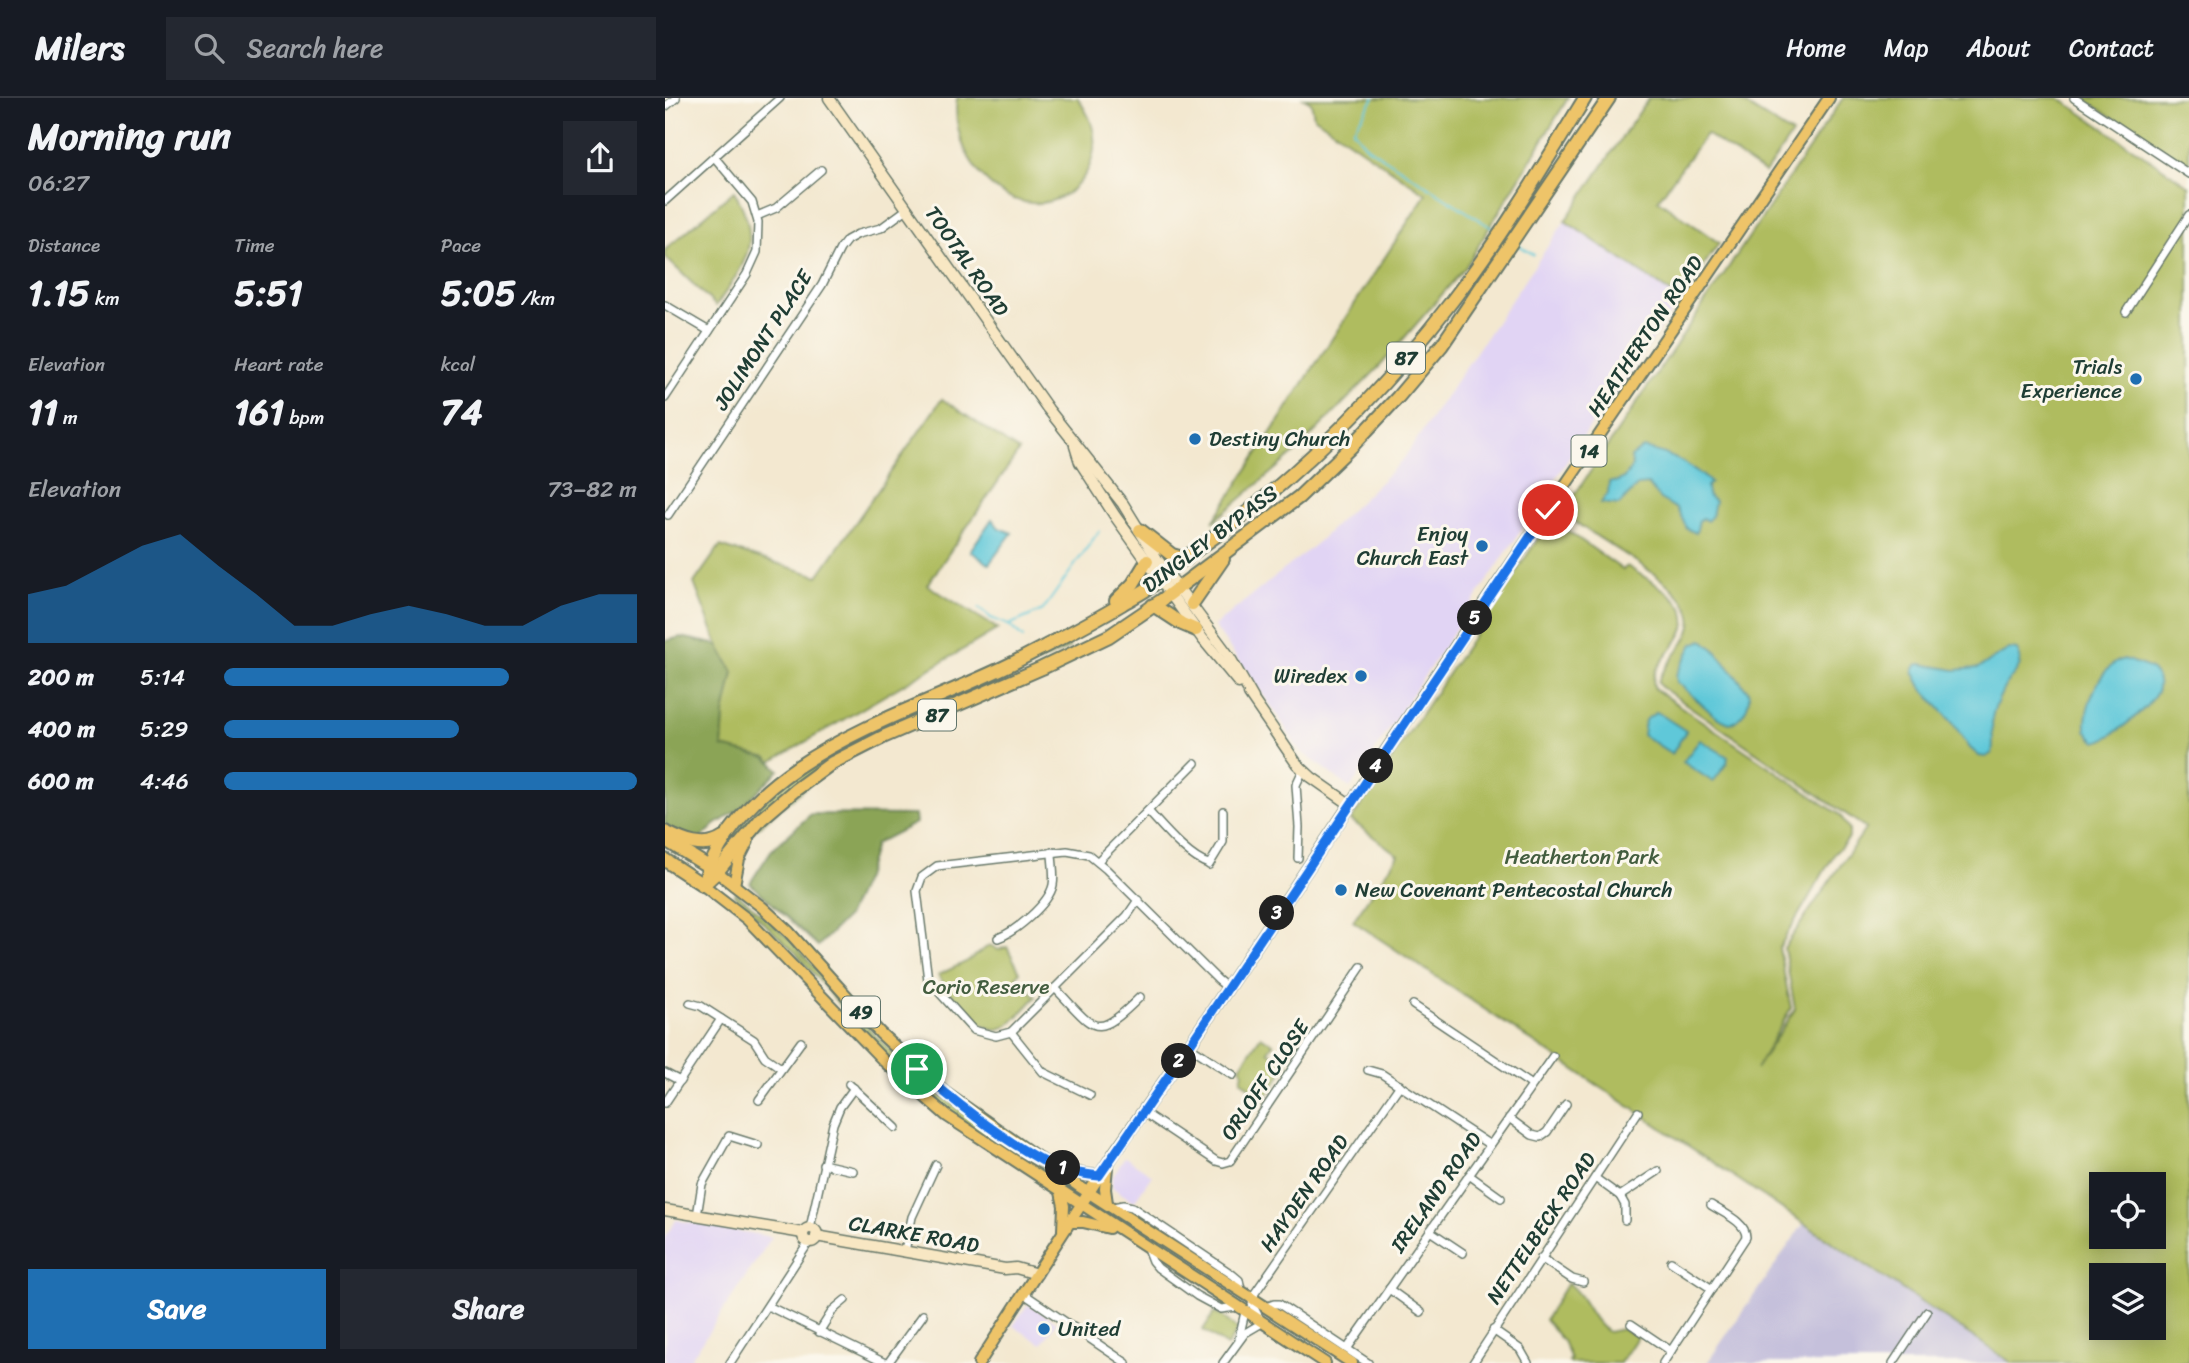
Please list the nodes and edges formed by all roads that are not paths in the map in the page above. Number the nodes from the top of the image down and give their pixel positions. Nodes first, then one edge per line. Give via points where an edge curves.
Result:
1 (676, 98) edge
2 (780, 98) edge
3 (829, 98) edge
4 (1585, 98) edge
5 (1609, 98) edge
6 (1829, 98) edge
7 (2074, 98) edge
8 (665, 107) edge
9 (715, 158) junction
10 (821, 170) dead end
11 (2189, 174) edge
12 (666, 198) edge
13 (907, 209) junction
14 (2189, 215) edge
15 (757, 216) junction
16 (665, 304) edge
17 (2126, 312) dead end
18 (709, 331) junction
19 (665, 398) edge
20 (1075, 445) junction
21 (668, 515) dead end
22 (1140, 530) junction
23 (1229, 550) junction
24 (1186, 559) junction
25 (1147, 562) junction
26 (1163, 575) junction
27 (1174, 590) junction
28 (1192, 604) junction
29 (1153, 606) junction
30 (1092, 622) junction
31 (1196, 629) junction
32 (1253, 698) junction
33 (1195, 763) dead end
34 (1303, 770) junction
35 (1351, 805) junction
36 (1148, 811) junction
37 (1223, 811) dead end
38 (761, 819) junction
39 (665, 832) edge
40 (726, 835) junction
41 (665, 840) edge
42 (1052, 852) junction
43 (1298, 858) dead end
44 (665, 860) edge
45 (1098, 861) junction
46 (713, 869) junction
47 (703, 885) junction
48 (734, 885) junction
49 (1141, 903) junction
50 (997, 938) dead end
51 (1361, 967) dead end
52 (1055, 988) junction
53 (1228, 988) junction
54 (1140, 997) dead end
55 (689, 1003) dead end
56 (1413, 1005) dead end
57 (721, 1019) junction
58 (1011, 1032) junction
59 (801, 1042) dead end
60 (1189, 1046) junction
61 (1553, 1056) dead end
62 (781, 1068) junction
63 (1368, 1070) dead end
64 (665, 1073) edge
65 (1233, 1075) dead end
66 (680, 1081) junction
67 (1532, 1084) junction
68 (1400, 1085) junction
69 (1090, 1095) dead end
70 (759, 1100) dead end
71 (665, 1103) edge
72 (1566, 1104) dead end
73 (1143, 1112) junction
74 (1638, 1112) dead end
75 (1509, 1118) junction
76 (896, 1128) dead end
77 (758, 1145) dead end
78 (1490, 1145) junction
79 (1043, 1161) junction
80 (1108, 1163) junction
81 (823, 1164) junction
82 (936, 1165) dead end
83 (853, 1171) dead end
84 (1658, 1171) dead end
85 (1469, 1175) junction
86 (1099, 1176) junction
87 (1595, 1178) junction
88 (1089, 1191) junction
89 (1061, 1192) junction
90 (1620, 1196) junction
91 (1501, 1198) dead end
92 (1080, 1205) junction
93 (1110, 1205) junction
94 (1711, 1205) dead end
95 (665, 1210) edge
96 (697, 1216) junction
97 (1625, 1220) dead end
98 (1069, 1222) junction
99 (1119, 1230) junction
100 (1430, 1231) junction
101 (1062, 1233) junction
102 (810, 1235) junction
103 (905, 1251) junction
104 (1463, 1254) dead end
105 (1541, 1258) junction
106 (1671, 1262) dead end
107 (1035, 1277) junction
108 (1583, 1282) dead end
109 (1389, 1289) junction
110 (1712, 1289) junction
111 (1024, 1294) junction
112 (1252, 1299) junction
113 (845, 1300) dead end
114 (768, 1306) junction
115 (1241, 1310) junction
116 (1421, 1312) dead end
117 (1927, 1312) dead end
118 (923, 1315) dead end
119 (1262, 1323) junction
120 (1631, 1324) dead end
121 (1493, 1330) junction
122 (819, 1332) junction
123 (1238, 1342) junction
124 (1671, 1351) junction
125 (1342, 1356) edge
126 (730, 1363) edge
127 (884, 1363) edge
128 (979, 1363) edge
129 (1126, 1363) edge
130 (1223, 1363) edge
131 (1325, 1363) edge
132 (1352, 1363) edge
133 (1369, 1363) edge
134 (1473, 1363) edge
135 (1528, 1363) edge
136 (1663, 1363) edge
137 (1893, 1363) edge

1 - 8 street
2 - 9 street
3 - 13 main road, TOOTAL ROAD
4 - 24 highway, DINGLEY BYPASS / 87 via 1500,233 1435,323 1357,412 1271,492
5 - 23 highway, DINGLEY BYPASS / 87 via 1442,345 1307,489
6 - 35 main road, HEATHERTON ROAD / 14
7 - 11 street
9 - 12 street
9 - 15 street via 749,197
10 - 15 street via 776,208
13 - 20 main road, TOOTAL ROAD
13 - 21 street, JOLIMONT PLACE via 840,248 822,285
14 - 17 street
15 - 18 street via 758,244 751,267
16 - 18 street
18 - 19 street
20 - 22 main road, TOOTAL ROAD
20 - 25 main road, TOOTAL ROAD via 1080,462
22 - 24 highway via 1172,555
22 - 26 main road, TOOTAL ROAD
23 - 27 highway, DINGLEY BYPASS / 87
23 - 28 highway
24 - 26 highway, DINGLEY BYPASS / 87
25 - 26 main road, TOOTAL ROAD
25 - 30 highway via 1133,584
26 - 27 main road, TOOTAL ROAD
26 - 30 highway, DINGLEY BYPASS / 87 via 1153,586
27 - 28 main road, TOOTAL ROAD
27 - 29 highway, DINGLEY BYPASS / 87
27 - 31 main road, TOOTAL ROAD
28 - 32 main road, TOOTAL ROAD
29 - 31 highway
29 - 38 highway, DINGLEY BYPASS / 87 via 1098,641 832,763
30 - 40 highway, DINGLEY BYPASS / 87 via 827,748 776,784
31 - 32 main road, TOOTAL ROAD
32 - 34 main road, TOOTAL ROAD
33 - 36 street
34 - 35 main road, TOOTAL ROAD
34 - 43 street via 1296,785
35 - 53 main road, HEATHERTON ROAD / 14
36 - 37 street via 1209,866 1223,842
36 - 45 street
38 - 46 highway, DINGLEY BYPASS / 87
38 - 48 main road via 741,855
39 - 40 highway via 703,845
40 - 46 highway, DINGLEY BYPASS / 87
41 - 46 highway, 49
42 - 45 street via 1075,851
42 - 50 street via 1053,885 1047,898 1012,933
42 - 58 street via 937,866 918,885 928,980 973,1030 996,1036
44 - 47 highway, 49
45 - 49 street
46 - 47 highway, 87
46 - 48 main road, 49
47 - 89 main road, 49 via 762,934 917,1092 962,1128
48 - 79 main road, 49 via 789,932 917,1069
49 - 52 street
49 - 53 street
51 - 73 street, ORLOFF CLOSE via 1230,1161 1218,1162
52 - 54 street via 1099,1027 1110,1025
52 - 58 street
53 - 60 main road, HEATHERTON ROAD / 14
55 - 57 street
56 - 67 street
57 - 62 street via 754,1040 765,1057
57 - 66 street
58 - 69 street via 1043,1072
59 - 62 street
60 - 65 street
60 - 73 main road, HEATHERTON ROAD / 14
61 - 67 street, IRELAND ROAD
62 - 70 street
63 - 68 street
64 - 66 street
66 - 71 street
67 - 75 street, IRELAND ROAD
68 - 78 street
68 - 112 street, HAYDEN ROAD
72 - 75 street via 1542,1136 1532,1135
73 - 80 main road, HEATHERTON ROAD / 14
74 - 87 street, NETTELBECK ROAD
75 - 78 street, IRELAND ROAD
76 - 81 street via 851,1086 833,1124
77 - 96 street via 729,1136 702,1184
78 - 85 street, IRELAND ROAD
79 - 86 main road
79 - 88 main road, 49
80 - 86 main road, HEATHERTON ROAD / 14
80 - 93 main road via 1105,1189
81 - 83 street
81 - 102 street
82 - 103 street via 912,1217
84 - 90 street
85 - 91 street
85 - 100 street, IRELAND ROAD
86 - 88 main road, HEATHERTON ROAD / 14
87 - 90 street
87 - 105 street, NETTELBECK ROAD
88 - 92 main road, HEATHERTON ROAD / 14
88 - 93 main road, 49
89 - 92 main road, 49
89 - 101 main road
90 - 97 street
92 - 98 main road, HEATHERTON ROAD / 14
92 - 99 main road, 49
93 - 112 main road, 49
94 - 110 street via 1743,1226 1747,1234
95 - 96 main road, CLARKE ROAD
96 - 102 main road, CLARKE ROAD
98 - 99 main road
98 - 101 main road, HEATHERTON ROAD / 14
99 - 115 main road, 49
100 - 104 street
100 - 109 street, IRELAND ROAD
101 - 107 main road, HEATHERTON ROAD / 14
102 - 103 main road, CLARKE ROAD
102 - 114 street
103 - 107 main road, CLARKE ROAD
105 - 108 street
105 - 121 street, NETTELBECK ROAD
106 - 110 street
107 - 111 main road, HEATHERTON ROAD / 14
109 - 116 street
109 - 125 street, IRELAND ROAD
110 - 124 street
111 - 128 main road, HEATHERTON ROAD / 14
111 - 129 street
112 - 119 street
112 - 125 main road, 49
113 - 122 street
114 - 122 street
114 - 126 street
115 - 119 main road, 49
115 - 123 street
117 - 137 street
118 - 127 street
119 - 123 street
119 - 131 main road, 49
120 - 124 street
121 - 134 street, NETTELBECK ROAD
121 - 135 street via 1520,1349
122 - 127 street
123 - 130 street
124 - 136 street
125 - 132 main road, 49
125 - 133 street

